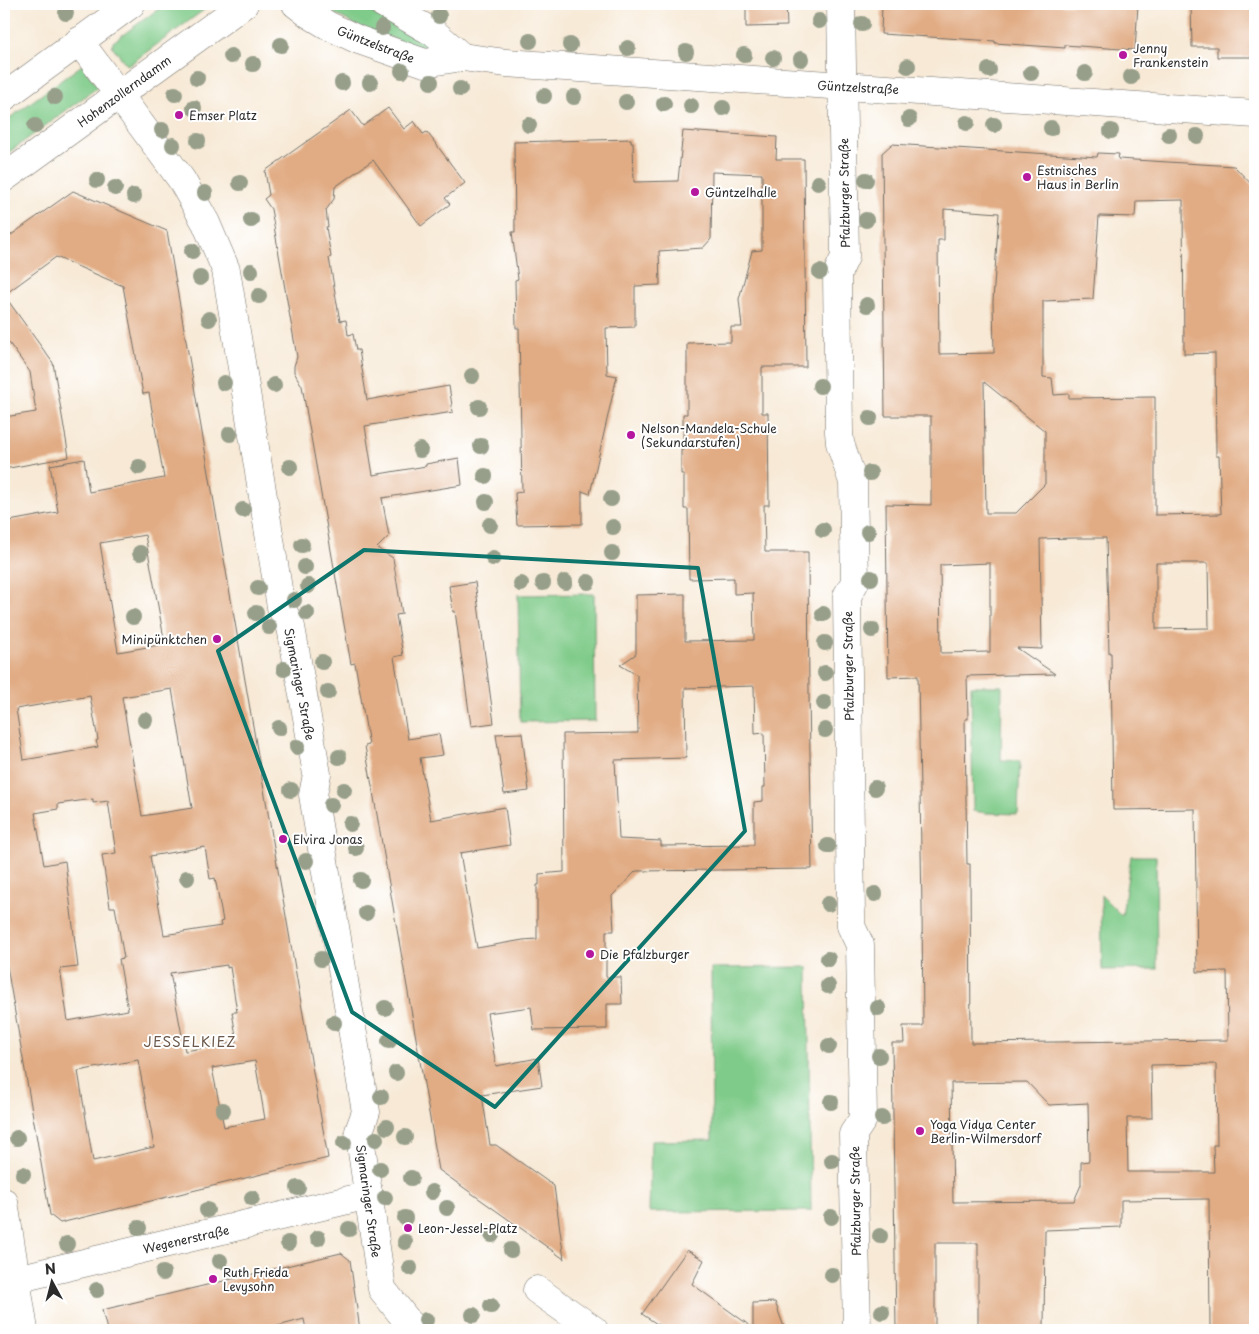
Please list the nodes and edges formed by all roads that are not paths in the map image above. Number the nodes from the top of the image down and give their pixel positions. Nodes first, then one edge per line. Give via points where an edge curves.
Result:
1 (131, 4) edge
2 (244, 4) edge
3 (296, 4) edge
4 (384, 4) edge
5 (841, 4) edge
6 (79, 42) junction
7 (462, 57) junction
8 (842, 87) junction
9 (118, 95) junction
10 (4, 97) edge
11 (1255, 114) edge
12 (4, 178) edge
13 (369, 1195) junction
14 (4, 1202) edge
15 (10, 1281) edge
16 (537, 1290) dead end
17 (24, 1330) edge
18 (410, 1330) edge
19 (594, 1330) edge
20 (857, 1330) edge

1 - 6 street
2 - 9 street, Hohenzollerndamm
3 - 7 street, Güntzelstraße via 359,40 425,63
4 - 7 street via 434,32
5 - 8 street, Pfalzburger Straße
6 - 9 street, Sigmaringer Straße
6 - 10 street
7 - 8 street, Güntzelstraße via 506,63
8 - 11 street, Güntzelstraße
8 - 20 street, Pfalzburger Straße via 845,257 836,274 840,443 853,482 855,582 847,596 851,926 860,945 863,1118 853,1134
9 - 12 street, Hohenzollerndamm
9 - 13 street, Sigmaringer Straße via 180,179 206,223 226,270 281,608 291,628 317,774 312,795 366,1112 359,1131
13 - 15 street, Wegenerstraße
13 - 18 street, Sigmaringer Straße via 382,1289 408,1322
14 - 15 street
15 - 17 street
16 - 19 street

